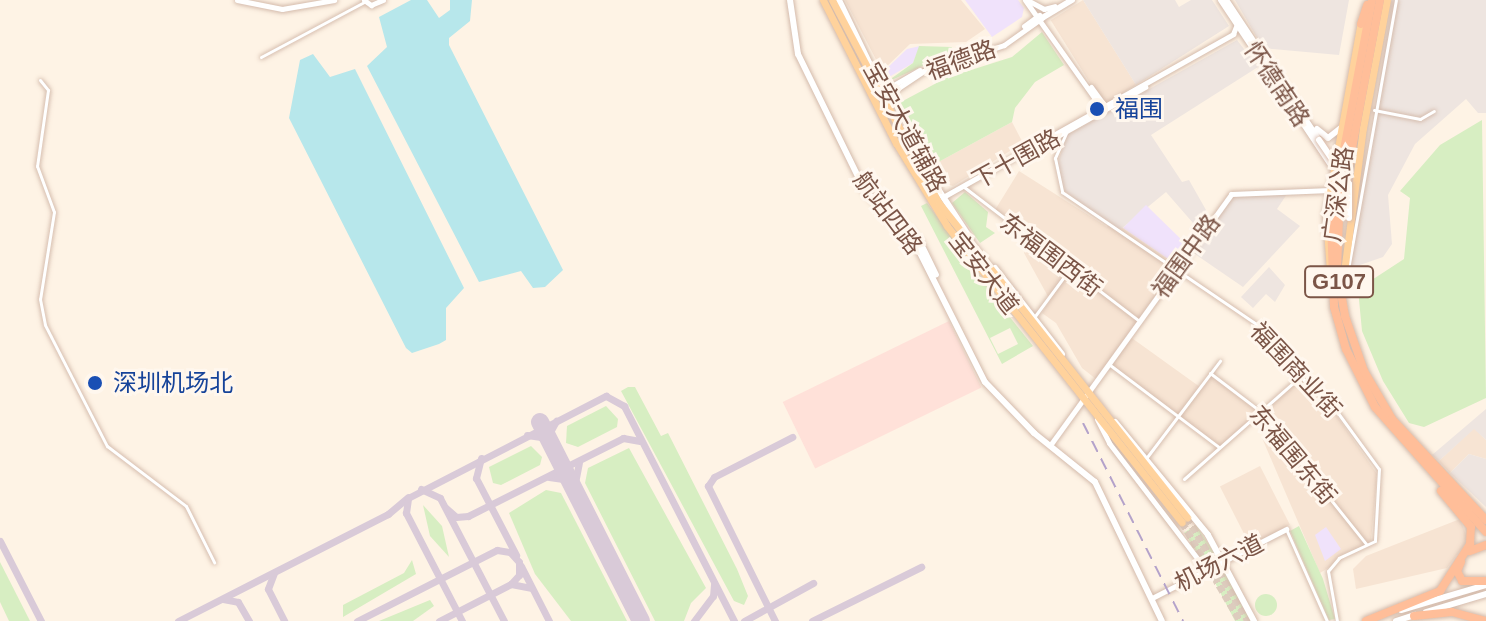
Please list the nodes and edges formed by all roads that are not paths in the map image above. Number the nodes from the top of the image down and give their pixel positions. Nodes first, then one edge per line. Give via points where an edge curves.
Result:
1 (237, 0) edge
2 (334, 0) edge
3 (383, 0) edge
4 (792, 0) edge
5 (823, 0) edge
6 (832, 0) edge
7 (839, 0) edge
8 (1065, 0) edge
9 (1072, 0) edge
10 (1223, 0) edge
11 (1369, 0) edge
12 (1383, 0) edge
13 (1396, 0) edge
14 (1027, 1) edge
15 (368, 2) edge
16 (1053, 9) junction
17 (1039, 17) junction
18 (1382, 23) joint
19 (1237, 24) junction
20 (1361, 24) joint
21 (1025, 28) junction
22 (1048, 30) junction
23 (1245, 36) junction
24 (261, 57) dead end
25 (40, 80) dead end
26 (878, 80) junction
27 (899, 84) junction
28 (891, 107) junction
29 (1104, 108) junction
30 (1370, 109) junction
31 (1434, 111) dead end
32 (1341, 128) junction
33 (1067, 131) junction
34 (900, 133) junction
35 (1320, 138) junction
36 (1320, 148) junction
37 (918, 158) junction
38 (1333, 168) junction
39 (964, 187) junction
40 (1330, 190) junction
41 (939, 200) junction
42 (1069, 270) junction
43 (1175, 271) junction
44 (1344, 272) junction
45 (1332, 291) junction
46 (1342, 302) junction
47 (1035, 316) junction
48 (1139, 322) junction
49 (1220, 361) dead end
50 (1068, 363) junction
51 (1109, 364) junction
52 (1210, 373) junction
53 (1301, 376) junction
54 (1090, 390) junction
55 (1083, 399) junction
56 (1093, 411) junction
57 (1260, 411) junction
58 (1111, 417) junction
59 (1180, 417) junction
60 (1051, 444) junction
61 (1219, 447) junction
62 (1147, 457) junction
63 (1433, 477) junction
64 (1184, 479) dead end
65 (1484, 517) edge
66 (1286, 529) joint
67 (1486, 532) edge
68 (1368, 545) junction
69 (1486, 545) edge
70 (1224, 561) junction
71 (214, 562) dead end
72 (1206, 570) junction
73 (1486, 583) edge
74 (1486, 594) edge
75 (1152, 598) junction
76 (1414, 616) junction
77 (1162, 621) edge
78 (1254, 621) edge
79 (1327, 621) edge
80 (1338, 621) edge
81 (1366, 621) edge
82 (1396, 621) edge
83 (1486, 621) edge

1 - 2 street via 282,9
3 - 15 street
4 - 60 main road, 航站四路 via 801,53 867,188 921,244 987,380
5 - 41 main road, 宝安大道
6 - 34 main road, 宝安大道
7 - 26 main road, 宝安大道辅路
8 - 16 main road
9 - 16 main road
10 - 19 main road, 怀德南路
10 - 35 main road, 怀德南路
11 - 20 highway
11 - 45 highway, 广深公路 / G107 via 1333,205
12 - 18 highway
12 - 46 highway, 广深公路 / G107 via 1339,218
13 - 30 street
14 - 16 street
14 - 17 street
14 - 21 street
15 - 24 street
16 - 17 main road
16 - 22 street
17 - 21 street, 福德路
17 - 22 street
18 - 30 main road
19 - 23 main road, 怀德南路
19 - 29 street, 下十围路 via 1233,34
20 - 32 main road
21 - 22 street
21 - 27 street, 福德路 via 1004,45
22 - 29 street
23 - 29 street, 下十围路 via 1234,36
23 - 36 main road, 怀德南路
25 - 71 street via 48,90 37,166 54,212 40,299 45,325 103,440 186,506
26 - 27 street, 福德路 via 888,86
26 - 28 main road, 宝安大道辅路
27 - 28 street, 福德路 via 891,94
28 - 37 main road, 宝安大道辅路
29 - 33 street, 下十围路
29 - 41 street, 下十围路
30 - 31 street via 1420,119
30 - 44 main road
32 - 35 main road, 怀德南路 via 1334,136
32 - 38 main road
33 - 39 street, 下十围路
33 - 43 street, 福围商业街 via 1055,158 1062,192
34 - 37 main road
34 - 41 main road, 宝安大道
35 - 36 main road via 1328,147
35 - 44 main road, 怀德南路, bridge via 1349,184
36 - 38 main road, 怀德南路
37 - 41 main road, 宝安大道辅路
38 - 40 main road
39 - 41 street, 下十围路
39 - 42 street, 东福围西街
40 - 43 street, 福围中路 via 1234,192
40 - 45 main road via 1324,247
41 - 47 main road, 宝安大道辅路
41 - 50 main road, 宝安大道
41 - 55 main road, 宝安大道
42 - 47 street
42 - 48 street, 东福围西街
43 - 48 street, 福围中路
43 - 53 street, 福围商业街 via 1262,328
44 - 46 main road
45 - 63 highway, 广深公路 / G107 via 1343,339 1364,389
46 - 65 highway, 广深公路 / G107 via 1355,351 1385,408
47 - 50 main road, 宝安大道辅路
48 - 51 street, 福围中路
49 - 52 street
50 - 54 main road, 宝安大道
51 - 54 street, 福围中路
51 - 59 street
52 - 57 street, 东福围东街
52 - 59 street
53 - 57 street
53 - 68 street, 福围商业街 via 1327,398 1379,469 1376,539
54 - 55 street, 福围中路
54 - 58 main road, 宝安大道
55 - 56 main road, 宝安大道
55 - 60 street, 福围中路
56 - 58 main road, 宝安大道 via 1185,519
56 - 72 street via 1109,443
57 - 61 street
57 - 68 street, 东福围东街
58 - 62 main road
59 - 61 street
59 - 62 street
60 - 75 main road, 航站四路 via 1099,489
61 - 64 street
62 - 70 main road
63 - 67 highway, 广深公路 / G107
63 - 81 highway via 1471,527 1470,544 1440,591
66 - 70 street, 机场六道
66 - 79 street
68 - 80 street via 1339,558 1328,571
69 - 73 highway via 1471,549 1457,571 1464,583
70 - 72 street, 机场六道
70 - 78 main road
72 - 75 street, 机场六道
73 - 81 main road
74 - 76 main road
75 - 77 main road, 航站四路
76 - 82 main road
76 - 83 highway via 1452,612

